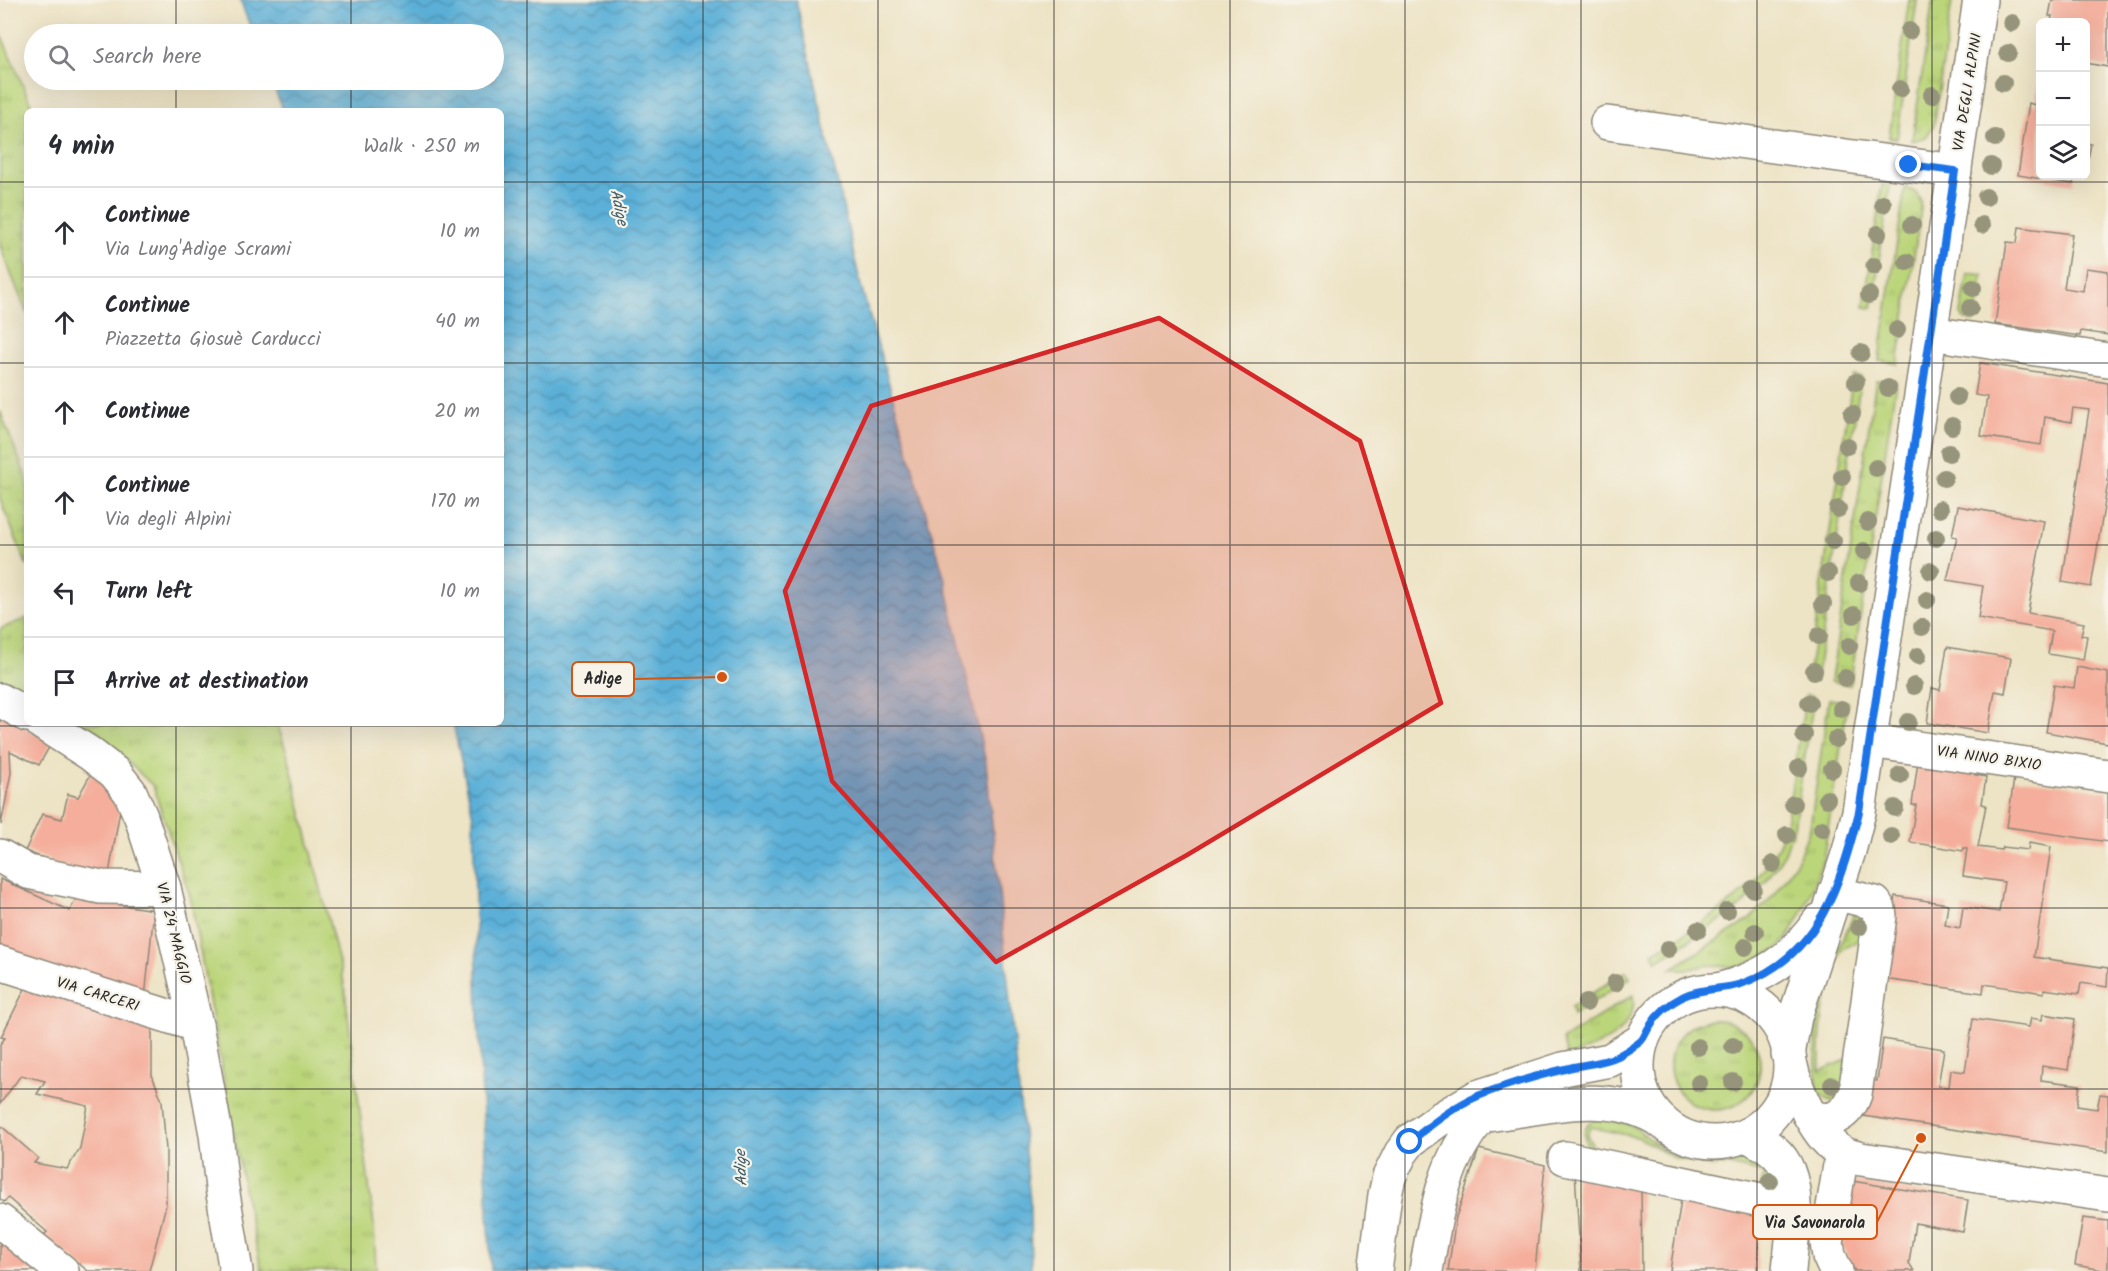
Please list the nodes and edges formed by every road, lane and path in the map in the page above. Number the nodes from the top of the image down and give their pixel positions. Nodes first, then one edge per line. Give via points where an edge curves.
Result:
1 (1980, 0) edge
2 (1606, 123) dead end
3 (1955, 171) junction
4 (1931, 333) junction
5 (2108, 360) edge
6 (0, 700) edge
7 (24, 713) edge
8 (47, 726) edge
9 (1870, 741) junction
10 (2108, 776) edge
11 (0, 856) edge
12 (164, 888) junction
13 (1835, 893) junction
14 (0, 963) edge
15 (1718, 990) junction
16 (196, 1025) junction
17 (1642, 1040) junction
18 (1789, 1058) junction
19 (1610, 1060) junction
20 (1562, 1104) junction
21 (1809, 1114) junction
22 (1480, 1118) junction
23 (1440, 1119) junction
24 (1668, 1126) junction
25 (1724, 1141) junction
26 (1757, 1141) junction
27 (1842, 1153) junction
28 (222, 1188) junction
29 (2108, 1195) edge
30 (1794, 1207) junction
31 (0, 1221) edge
32 (62, 1271) edge
33 (213, 1271) edge
34 (236, 1271) edge
35 (1375, 1271) edge
36 (1426, 1271) edge
37 (1789, 1271) edge
38 (1836, 1271) edge

1 - 3 street, VIA DEGLI ALPINI
2 - 3 street
3 - 4 street, VIA DEGLI ALPINI
4 - 5 street
4 - 9 street, VIA DEGLI ALPINI
6 - 7 street
8 - 12 street, VIA 24 MAGGIO via 107,766 130,792
9 - 10 street, VIA NINO BIXIO
9 - 13 street, VIA DEGLI ALPINI via 1859,812
11 - 12 street via 28,872 101,887
12 - 16 street, VIA 24 MAGGIO
13 - 15 street, VIA DEGLI ALPINI via 1795,951 1762,975
13 - 18 street, VIA DEGLI ALPINI via 1795,1017
13 - 21 street via 1875,903 1880,916 1853,1100 1832,1119 1817,1119
14 - 16 street, VIA CARCERI
15 - 17 street via 1686,995 1672,1002 1650,1025
15 - 18 street via 1735,993 1765,1009 1784,1037
16 - 28 street, VIA 24 MAGGIO
17 - 19 street
17 - 24 street via 1638,1067 1641,1087 1649,1106
18 - 21 street via 1799,1095
18 - 25 street via 1786,1090 1772,1115 1750,1133
19 - 20 street via 1590,1075 1564,1085 1560,1092
19 - 23 street via 1563,1069 1477,1096
20 - 22 street
20 - 24 street via 1605,1102 1653,1116
20 - 30 street via 1565,1164
21 - 27 street
22 - 23 street
22 - 36 street via 1458,1147 1446,1178
23 - 35 street via 1410,1142 1395,1163 1385,1194
24 - 25 street via 1694,1139
25 - 26 street
26 - 27 street via 1813,1158
26 - 30 street via 1775,1150 1788,1167
27 - 29 street
27 - 38 street via 1827,1243
28 - 33 street
28 - 34 street
30 - 37 street
31 - 32 street

